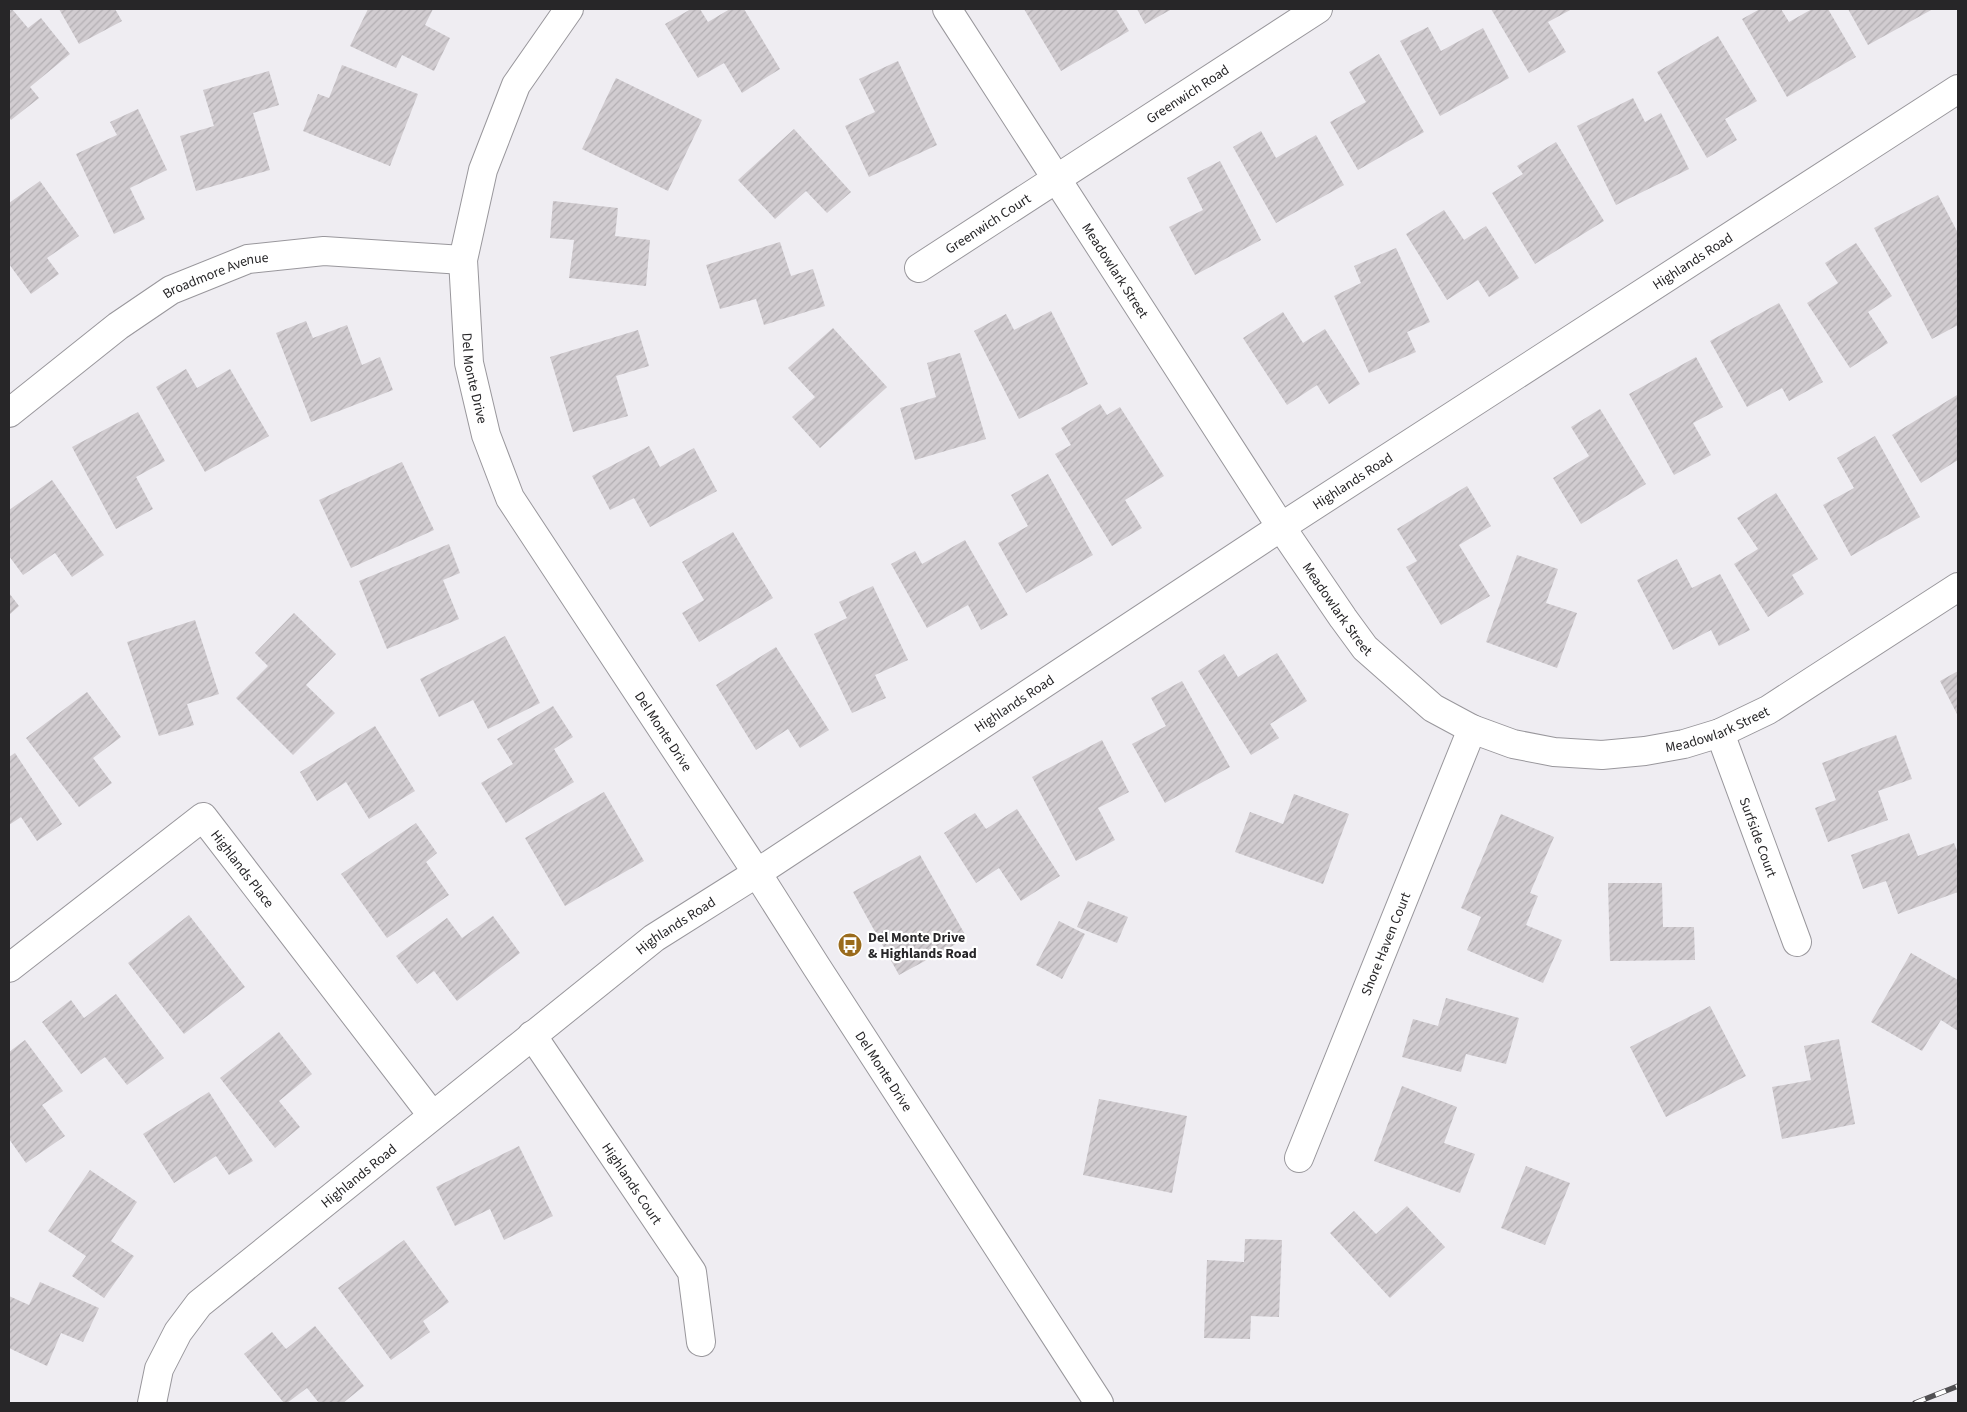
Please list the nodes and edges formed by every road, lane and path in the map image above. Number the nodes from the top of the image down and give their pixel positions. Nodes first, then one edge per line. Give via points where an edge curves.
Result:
1 (570, 9) edge
2 (947, 9) edge
3 (1318, 9) edge
4 (1958, 89) edge
5 (1057, 178) junction
6 (463, 260) junction
7 (919, 268) dead end
8 (9, 413) edge
9 (1281, 527) junction
10 (1958, 587) edge
11 (1472, 729) junction
12 (1720, 733) junction
13 (757, 872) junction
14 (1797, 942) dead end
15 (9, 968) edge
16 (532, 1035) junction
17 (432, 1115) junction
18 (1299, 1158) dead end
19 (700, 1342) dead end
20 (152, 1403) edge
21 (1099, 1403) edge

1 - 6 street, Del Monte Drive via 516,85 483,170
2 - 5 street, Meadowlark Street
3 - 5 street, Greenwich Road
4 - 9 street, Highlands Road
5 - 7 street, Greenwich Court
5 - 9 street, Meadowlark Street
6 - 8 street, Broadmore Avenue via 324,250 248,259 171,290 118,326
6 - 13 street, Del Monte Drive via 469,363 486,435 510,498
9 - 11 street, Meadowlark Street via 1365,648 1433,708
9 - 13 street, Highlands Road
10 - 12 street, Meadowlark Street via 1768,710
11 - 12 street, Meadowlark Street via 1521,746 1602,755 1684,744
11 - 18 street, Shore Haven Court
12 - 14 street, Surfside Court
13 - 16 street, Highlands Road via 654,938
13 - 21 street, Del Monte Drive
15 - 17 street, Highlands Place via 203,817
16 - 17 street, Highlands Road
16 - 19 street, Highlands Court via 692,1272
17 - 20 street, Highlands Road via 199,1304 178,1332 159,1368

